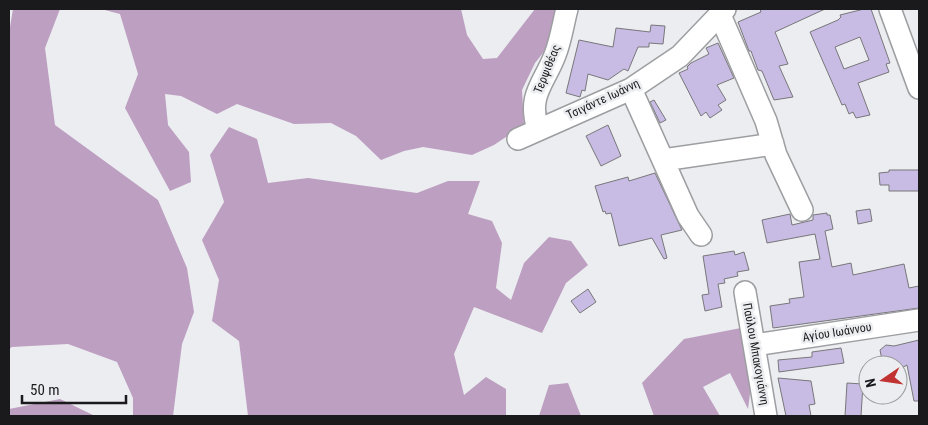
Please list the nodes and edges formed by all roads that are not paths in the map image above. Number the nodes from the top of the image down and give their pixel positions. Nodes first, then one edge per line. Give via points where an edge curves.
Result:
1 (567, 9) edge
2 (890, 9) edge
3 (723, 12) edge
4 (919, 88) edge
5 (631, 89) junction
6 (538, 129) junction
7 (518, 139) dead end
8 (773, 144) junction
9 (663, 160) junction
10 (802, 210) dead end
11 (702, 235) dead end
12 (745, 292) dead end
13 (919, 320) edge
14 (755, 345) junction
15 (766, 416) edge

1 - 6 street, Τερψιθέας via 555,56 541,80 533,104
2 - 4 street
3 - 5 street, Τσιγάντε Ιωάννη via 680,56
3 - 8 street
5 - 6 street, Τσιγάντε Ιωάννη
5 - 9 street
6 - 7 street, Τσιγάντε Ιωάννη
8 - 9 street
8 - 10 street
9 - 11 street via 688,216
12 - 14 street, Παύλου Μπακογιάννη
13 - 14 street, Αγίου Ιωάννου
14 - 15 street, Παύλου Μπακογιάννη

